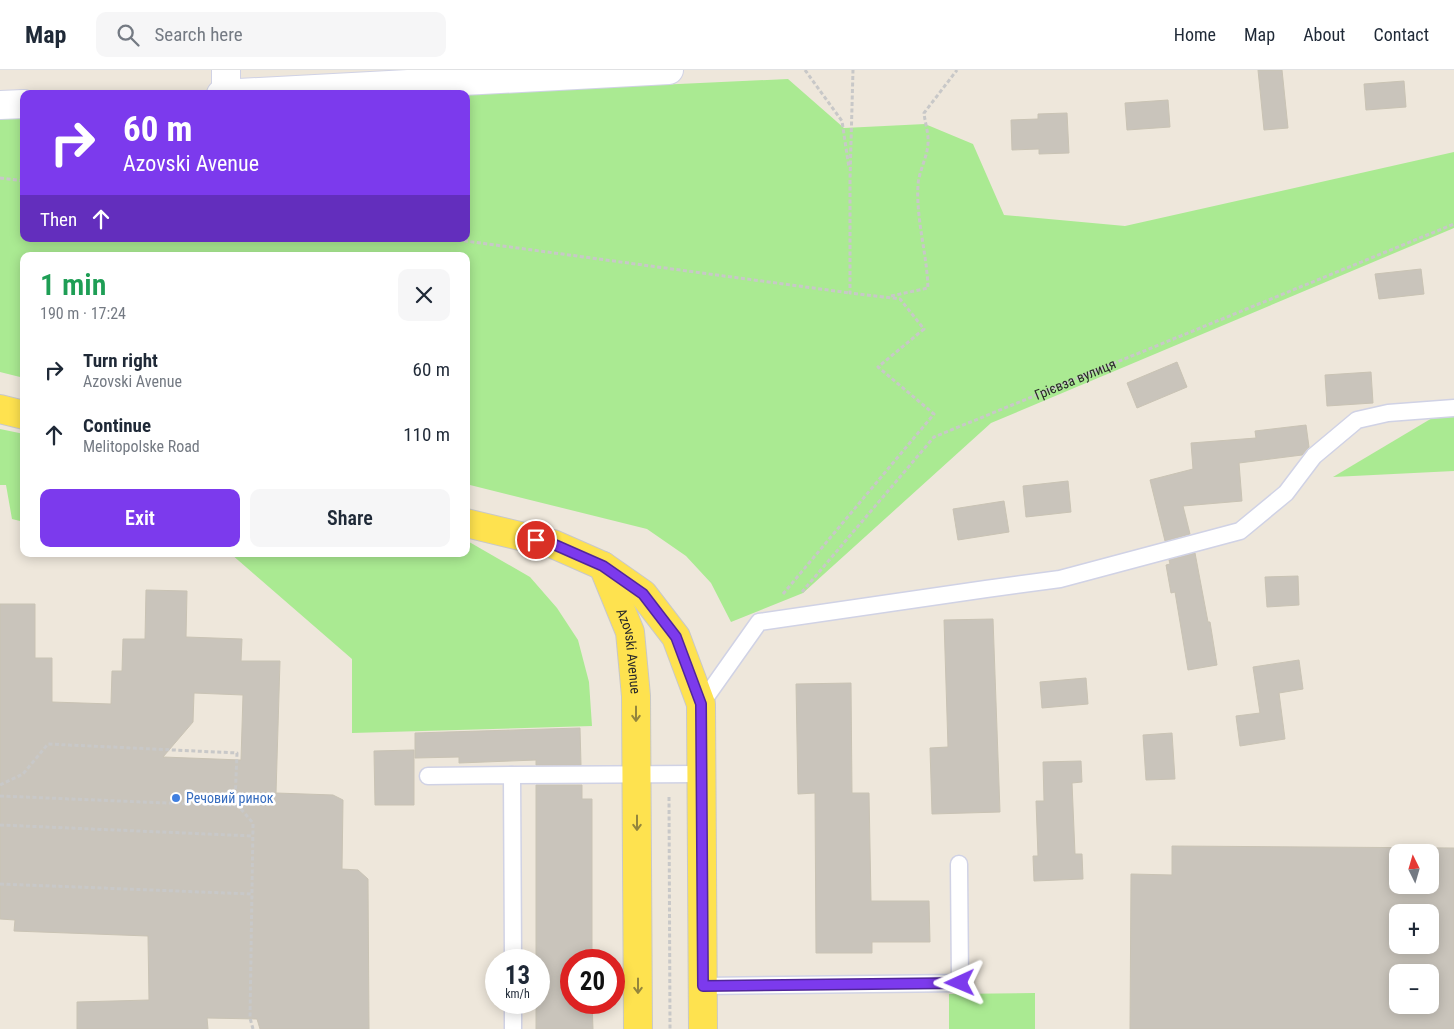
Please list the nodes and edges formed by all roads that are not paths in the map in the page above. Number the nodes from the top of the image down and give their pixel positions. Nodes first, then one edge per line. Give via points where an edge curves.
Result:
1 (226, 70) edge
2 (669, 70) edge
3 (537, 73) edge
4 (226, 90) edge
5 (285, 90) edge
6 (20, 104) edge
7 (0, 105) edge
8 (1454, 408) edge
9 (0, 409) edge
10 (20, 414) edge
11 (470, 524) edge
12 (603, 566) junction
13 (701, 704) junction
14 (702, 774) junction
15 (512, 775) junction
16 (637, 775) junction
17 (428, 776) dead end
18 (959, 864) dead end
19 (513, 949) edge
20 (703, 986) junction
21 (513, 1014) edge
22 (513, 1029) edge
23 (638, 1029) edge
24 (703, 1029) edge

1 - 4 street
2 - 3 street
3 - 5 street
6 - 7 street
8 - 13 lane via 1388,413 1357,420 1314,456 1286,493 1240,531 1060,579 758,622
9 - 10 main road
11 - 12 main road via 553,544
12 - 13 main road, Azovski Avenue via 643,594 676,637
12 -> 16 main road, Azovski Avenue via 630,632 636,696
13 - 14 main road, Azovski Avenue
14 - 16 lane
14 - 20 main road, Azovski Avenue
15 - 16 lane
15 - 17 lane
15 - 19 lane
16 -> 23 main road, Azovski Avenue
18 - 20 lane via 960,983
20 - 24 main road, Azovski Avenue
21 - 22 lane

